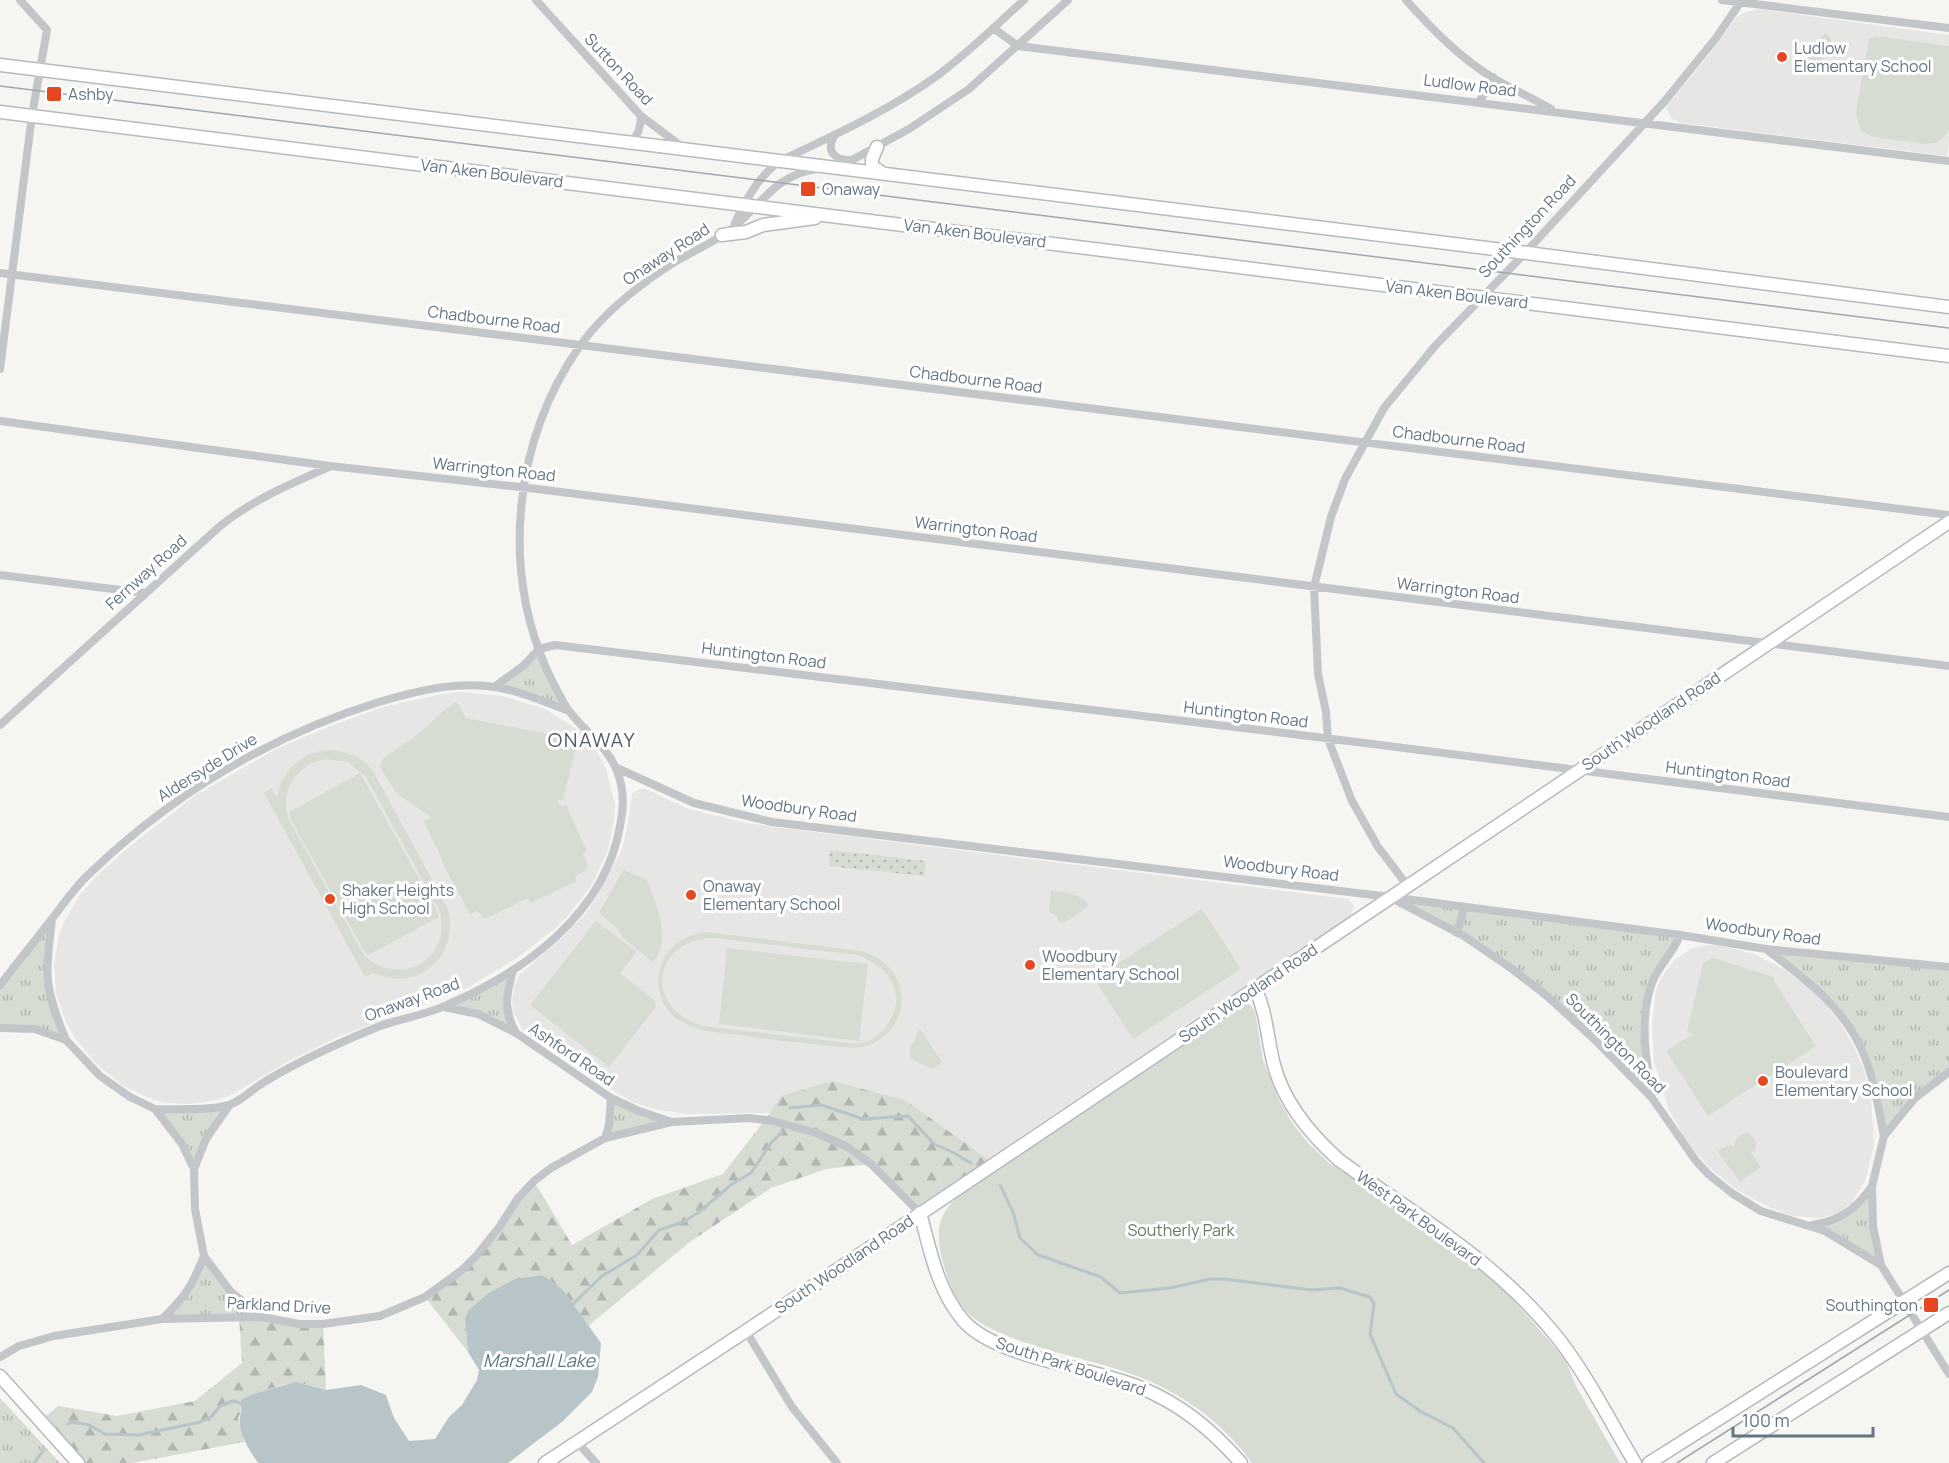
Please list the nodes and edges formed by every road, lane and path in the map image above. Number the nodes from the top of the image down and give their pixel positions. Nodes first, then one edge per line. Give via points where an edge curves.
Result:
1 (20, 0) edge
2 (536, 0) edge
3 (1024, 0) edge
4 (1068, 0) edge
5 (1406, 0) edge
6 (1722, 0) edge
7 (1741, 1) edge
8 (993, 28) junction
9 (1949, 28) edge
10 (1018, 46) junction
11 (0, 65) edge
12 (40, 69) junction
13 (1493, 77) junction
14 (1479, 101) junction
15 (1555, 111) junction
16 (0, 112) edge
17 (32, 115) junction
18 (641, 116) junction
19 (1644, 124) junction
20 (835, 134) junction
21 (627, 143) junction
22 (877, 147) junction
23 (687, 151) junction
24 (852, 160) junction
25 (780, 161) junction
26 (1949, 161) edge
27 (829, 167) junction
28 (882, 173) junction
29 (749, 206) junction
30 (829, 215) junction
31 (727, 232) junction
32 (1525, 254) junction
33 (0, 273) edge
34 (11, 274) junction
35 (1481, 297) junction
36 (1949, 307) edge
37 (581, 345) junction
38 (1949, 356) edge
39 (0, 369) edge
40 (0, 422) edge
41 (1365, 442) junction
42 (330, 466) junction
43 (524, 487) junction
44 (1949, 515) edge
45 (1949, 522) edge
46 (0, 575) edge
47 (1314, 587) junction
48 (145, 593) junction
49 (1768, 643) junction
50 (539, 649) junction
51 (1949, 666) edge
52 (494, 687) junction
53 (569, 711) junction
54 (0, 725) edge
55 (1328, 739) junction
56 (617, 768) junction
57 (1578, 770) junction
58 (1949, 818) edge
59 (1407, 885) junction
60 (1390, 897) junction
61 (1464, 908) junction
62 (52, 919) junction
63 (1457, 933) junction
64 (1680, 935) junction
65 (1766, 949) junction
66 (1949, 967) edge
67 (513, 970) junction
68 (0, 985) edge
69 (1256, 988) junction
70 (444, 1007) junction
71 (0, 1028) edge
72 (516, 1033) junction
73 (66, 1041) junction
74 (1949, 1072) edge
75 (611, 1098) junction
76 (1652, 1098) junction
77 (229, 1106) junction
78 (155, 1109) junction
79 (672, 1122) junction
80 (1884, 1136) junction
81 (605, 1138) junction
82 (194, 1169) junction
83 (1872, 1186) junction
84 (920, 1213) junction
85 (1808, 1225) junction
86 (204, 1256) junction
87 (1881, 1265) junction
88 (1949, 1273) edge
89 (1903, 1301) junction
90 (1949, 1313) edge
91 (262, 1317) junction
92 (162, 1319) junction
93 (746, 1330) junction
94 (1922, 1330) junction
95 (0, 1357) edge
96 (1949, 1374) edge
97 (0, 1376) edge
98 (577, 1442) junction
99 (78, 1463) edge
100 (545, 1463) edge
101 (596, 1463) edge
102 (837, 1463) edge
103 (1241, 1463) edge
104 (1635, 1463) edge
105 (1649, 1463) edge
106 (1713, 1463) edge

1 - 12 street via 46,30
2 - 18 street, Sutton Road
3 - 8 street, Onaway Road
4 - 10 street, Onaway Road
5 - 13 street via 1437,34
6 - 7 street
7 - 9 street
7 - 19 street, Southington Road via 1705,52
8 - 10 street, Ludlow Road
8 - 20 street, Onaway Road via 934,78
10 - 14 street, Ludlow Road
10 - 22 street, Onaway Road via 940,110
11 - 12 main road
12 - 17 street
12 - 21 main road
13 - 14 street
13 - 15 street
14 - 15 street, Ludlow Road
15 - 19 street, Ludlow Road
16 - 17 main road, Van Aken Boulevard
17 - 29 main road, Van Aken Boulevard
17 - 34 street
18 - 21 street via 637,135
18 - 23 street, Sutton Road
19 - 26 street, Ludlow Road
19 - 32 street, Southington Road
20 - 24 street via 830,149 835,156
20 - 25 street, Onaway Road
21 - 23 main road
22 - 24 street, Onaway Road
22 - 28 main road via 872,166
23 - 25 main road
24 - 27 street, Onaway Road
25 - 27 main road
25 - 29 street, Onaway Road via 763,176
27 - 28 main road
27 - 29 street, Onaway Road via 790,176
28 - 32 main road
29 - 30 main road, Van Aken Boulevard
29 - 31 street, Onaway Road
30 - 31 main road via 763,225 746,232
30 - 35 main road, Van Aken Boulevard
31 - 37 street, Onaway Road via 647,280
32 - 35 street, Southington Road
32 - 36 main road
33 - 34 street, Chadbourne Road
34 - 37 street, Chadbourne Road
34 - 39 street
35 - 38 main road, Van Aken Boulevard
35 - 41 street, Southington Road via 1384,408
37 - 41 street, Chadbourne Road
37 - 43 street, Onaway Road via 558,383 532,442
40 - 42 street, Warrington Road
41 - 44 street, Chadbourne Road
41 - 47 street, Southington Road via 1345,478 1331,517
42 - 43 street, Warrington Road
42 - 48 street, Fernway Road via 242,509
43 - 47 street, Warrington Road
43 - 50 street, Onaway Road via 518,541 522,590
45 - 49 main road, South Woodland Road
46 - 48 street
47 - 49 street, Warrington Road
47 - 55 street, Southington Road via 1318,674
48 - 54 street, Fernway Road
49 - 51 street, Warrington Road
49 - 57 main road, South Woodland Road
50 - 52 street
50 - 53 street, Onaway Road
50 - 55 street, Huntington Road via 555,645
52 - 53 street, Aldersyde Drive
52 - 62 street, Aldersyde Drive via 462,686 405,694 299,731 248,756 134,834 87,876
53 - 56 street, Onaway Road
55 - 57 street, Huntington Road
55 - 59 street, Southington Road via 1352,801 1378,847
56 - 60 street, Woodbury Road via 694,803 772,822
56 - 67 street, Onaway Road via 622,819 605,874 564,929
57 - 58 street, Huntington Road
57 - 59 main road, South Woodland Road
59 - 60 main road, South Woodland Road
60 - 61 street, Woodbury Road
60 - 63 street, Southington Road
60 - 69 main road, South Woodland Road
61 - 63 street
61 - 64 street, Woodbury Road
62 - 68 street, Aldersyde Drive
62 - 73 street via 48,981
63 - 76 street, Southington Road via 1547,996
64 - 65 street, Woodbury Road
64 - 76 street via 1653,980 1647,1005 1646,1048
65 - 66 street, Woodbury Road
65 - 80 street via 1820,991 1856,1038 1871,1075
67 - 70 street, Onaway Road
67 - 72 street, Ashford Road via 507,1014
69 - 84 main road, South Woodland Road
69 - 104 main road, West Park Boulevard via 1280,1084 1306,1126 1339,1160 1464,1247 1525,1301 1568,1353
70 - 72 street, Ashford Road via 478,1014
70 - 77 street, Onaway Road via 339,1043 265,1081
71 - 73 street via 34,1029
72 - 75 street, Ashford Road
73 - 78 street via 108,1082
74 - 80 street via 1915,1098
75 - 79 street, Ashford Road
75 - 81 street, Ashford Road
76 - 85 street, Southington Road via 1683,1145 1721,1185 1761,1210
77 - 78 street, Onaway Road
77 - 82 street via 206,1139
78 - 82 street via 182,1144
79 - 81 street, Parkland Drive
79 - 84 street, Ashford Road via 749,1118 816,1133 846,1146 871,1164
80 - 83 street
81 - 91 street, Parkland Drive via 534,1181 477,1255 425,1297 380,1316 348,1322 299,1324
82 - 86 street via 195,1209
83 - 85 street via 1859,1204 1843,1216
83 - 87 street via 1873,1226
84 - 93 main road, South Woodland Road
84 - 103 main road, South Park Boulevard via 942,1285 962,1320 975,1332 1029,1355 1158,1395 1197,1419
85 - 87 street, Southington Road
86 - 91 street via 231,1292
86 - 92 street via 190,1288
87 - 89 street, Southington Road
88 - 89 main road
89 - 94 street, Southington Road
89 - 105 main road
90 - 94 main road
91 - 92 street, Parkland Drive
92 - 95 street, Parkland Drive via 54,1336 19,1346
93 - 98 main road, South Woodland Road
93 - 102 street via 792,1407
94 - 96 street, Southington Road
94 - 106 main road
97 - 99 main road
98 - 100 main road, South Woodland Road
98 - 101 street

